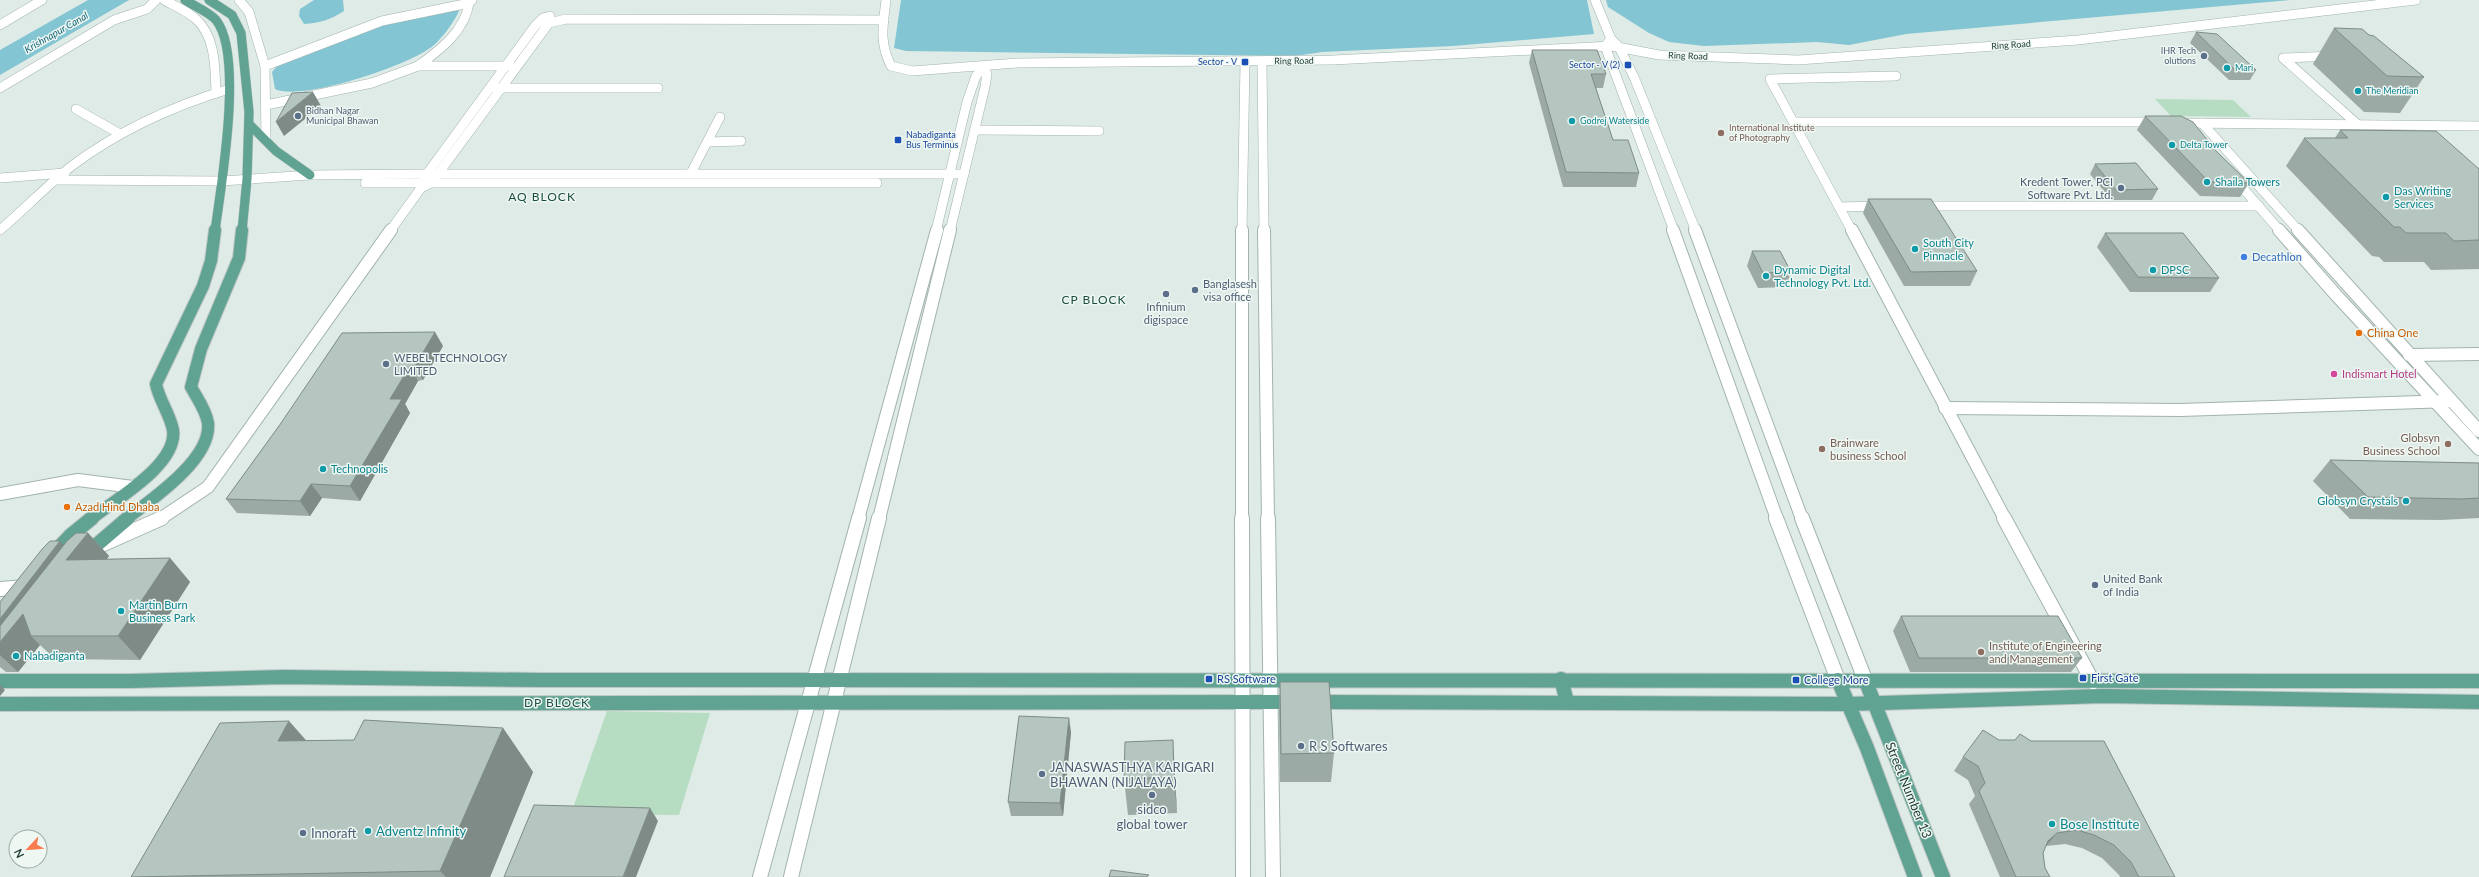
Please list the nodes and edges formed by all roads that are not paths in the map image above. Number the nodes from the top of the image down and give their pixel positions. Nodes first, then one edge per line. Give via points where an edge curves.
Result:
1 (42, 0) edge
2 (156, 0) edge
3 (164, 0) edge
4 (185, 0) edge
5 (209, 0) edge
6 (239, 0) edge
7 (886, 0) edge
8 (1595, 0) edge
9 (2416, 0) edge
10 (471, 1) edge
11 (884, 17) junction
12 (0, 25) edge
13 (1608, 43) junction
14 (1619, 47) junction
15 (2342, 56) dead end
16 (1245, 62) junction
17 (1262, 62) junction
18 (264, 66) junction
19 (418, 66) junction
20 (506, 66) junction
21 (517, 66) junction
22 (984, 67) junction
23 (1896, 76) dead end
24 (229, 84) junction
25 (0, 88) edge
26 (490, 88) junction
27 (501, 88) junction
28 (658, 88) dead end
29 (216, 92) junction
30 (266, 105) junction
31 (76, 109) dead end
32 (720, 116) dead end
33 (1795, 122) junction
34 (2183, 123) junction
35 (2202, 123) junction
36 (249, 124) junction
37 (2356, 124) junction
38 (1244, 126) junction
39 (1261, 126) junction
40 (2479, 126) edge
41 (975, 130) junction
42 (1099, 131) dead end
43 (120, 134) junction
44 (2193, 134) edge
45 (266, 141) junction
46 (741, 141) dead end
47 (708, 142) junction
48 (65, 173) junction
49 (691, 173) junction
50 (2229, 173) edge
51 (438, 174) junction
52 (523, 174) junction
53 (310, 175) junction
54 (1243, 177) junction
55 (1262, 177) junction
56 (0, 178) edge
57 (277, 178) junction
58 (650, 178) junction
59 (957, 178) junction
60 (247, 179) junction
61 (55, 180) junction
62 (222, 180) junction
63 (425, 182) junction
64 (517, 183) junction
65 (1894, 206) edge
66 (1910, 206) edge
67 (2259, 206) junction
68 (1839, 207) junction
69 (3, 226) edge
70 (1677, 241) junction
71 (1700, 241) junction
72 (905, 347) junction
73 (920, 348) junction
74 (2479, 354) edge
75 (2409, 355) junction
76 (2435, 401) junction
77 (2451, 401) junction
78 (1945, 408) junction
79 (2479, 431) edge
80 (2479, 449) edge
81 (133, 487) junction
82 (0, 494) edge
83 (880, 514) junction
84 (860, 515) junction
85 (90, 549) junction
86 (44, 565) edge
87 (77, 566) edge
88 (31, 582) joint
89 (0, 589) edge
90 (18, 599) edge
91 (1242, 679) junction
92 (1269, 679) junction
93 (1561, 679) junction
94 (840, 680) junction
95 (1838, 680) junction
96 (0, 681) edge
97 (812, 681) junction
98 (2479, 681) edge
99 (1866, 682) junction
100 (2093, 682) junction
101 (2103, 696) junction
102 (807, 702) junction
103 (835, 702) junction
104 (1242, 702) junction
105 (1269, 702) junction
106 (1567, 702) junction
107 (1874, 702) junction
108 (2479, 702) edge
109 (0, 704) edge
110 (1849, 704) junction
111 (760, 877) edge
112 (790, 877) edge
113 (1242, 877) edge
114 (1273, 877) edge
115 (1915, 877) edge
116 (1943, 877) edge

1 - 12 street
2 - 25 street via 147,9 114,20
3 - 29 street via 187,13 201,25 209,39
4 - 24 main road via 208,14 219,25 228,57
5 - 36 main road via 232,16 239,26 245,52
6 - 18 street via 249,12
7 - 11 street
8 - 13 street
9 - 14 street, Ring Road via 2078,40 1869,56 1798,60 1674,56
10 - 18 street via 382,21 299,55
10 - 19 street via 468,13 448,42
11 - 20 street via 555,15 540,20
11 - 21 street via 560,19 547,24
11 - 22 street, Ring Road via 884,52 891,66 912,72
13 - 14 street, Ring Road
13 - 17 street, Ring Road
13 - 70 street
14 - 71 street via 1634,77
15 - 37 street via 2283,58
16 - 17 street, Ring Road
16 - 22 street, Ring Road via 1193,60 1017,63
16 - 38 street
17 - 39 street
18 - 30 street
19 - 20 street
19 - 30 street via 372,83
20 - 21 street
20 - 26 street
21 - 27 street
22 - 41 street via 987,74 986,87
22 - 59 street via 976,76 967,102
23 - 33 street via 1770,79
24 - 29 street
24 - 62 main road via 229,124
26 - 27 street
26 - 63 street
27 - 28 street
27 - 51 street
29 - 43 street
30 - 45 street
31 - 43 street
32 - 47 street
33 - 34 street
33 - 68 street
34 - 35 street
34 - 44 street
35 - 37 street
35 - 75 street
36 - 45 main road
36 - 60 main road
37 - 40 street
38 - 39 street
38 - 54 street
39 - 55 street
41 - 42 street
41 - 59 street
43 - 48 street
45 - 53 main road
46 - 47 street
47 - 49 street
48 - 56 street
48 - 61 street
49 - 58 street
49 - 59 street
50 - 67 street
51 - 52 street
51 - 63 street
52 - 58 street
52 - 64 street
53 - 57 street
53 - 63 street
54 - 55 street
54 - 91 street
55 - 92 street
57 - 60 street
57 - 63 street via 290,183
58 - 59 street
58 - 64 street
59 - 72 street
59 - 73 street
60 - 62 street
60 - 85 main road via 239,258 201,349 191,387 205,413 208,426 206,436 195,458 181,474
61 - 62 street
61 - 69 street
62 - 81 main road via 214,248 208,274 156,384 174,436 157,466
63 - 64 street
63 - 85 street via 208,486 179,509 153,523
65 - 68 street
66 - 67 street
67 - 76 street via 2336,295
68 - 78 street
70 - 71 street
70 - 95 street via 1778,524
71 - 99 street via 1813,548
72 - 73 street
72 - 84 street
73 - 83 street
74 - 75 street
75 - 77 street
76 - 77 street
76 - 78 street via 2180,410
76 - 80 street
77 - 79 street
78 - 100 street
81 - 82 street via 78,480
81 - 86 main road via 82,525
83 - 84 street
83 - 94 street
84 - 97 street
85 - 87 main road
88 - 89 street
88 - 90 main road
91 - 92 main road
91 - 94 main road
91 - 104 street
92 - 93 main road
92 - 105 street
93 - 95 main road
93 - 106 main road
94 - 97 main road
94 - 103 street
95 - 99 main road
95 - 110 main road, Street Number 13
96 - 97 main road via 284,677
97 - 102 street
98 - 100 main road via 2210,679
99 - 100 main road
99 - 107 main road, Street Number 13
100 - 101 main road
101 - 107 main road
101 - 108 main road
102 - 103 main road
102 - 109 main road
102 - 111 street
103 - 104 main road
103 - 112 street
104 - 105 main road
104 - 113 street
105 - 106 main road
105 - 114 street
106 - 110 main road
107 - 110 main road
107 - 116 main road, Street Number 13
110 - 115 main road, Street Number 13

